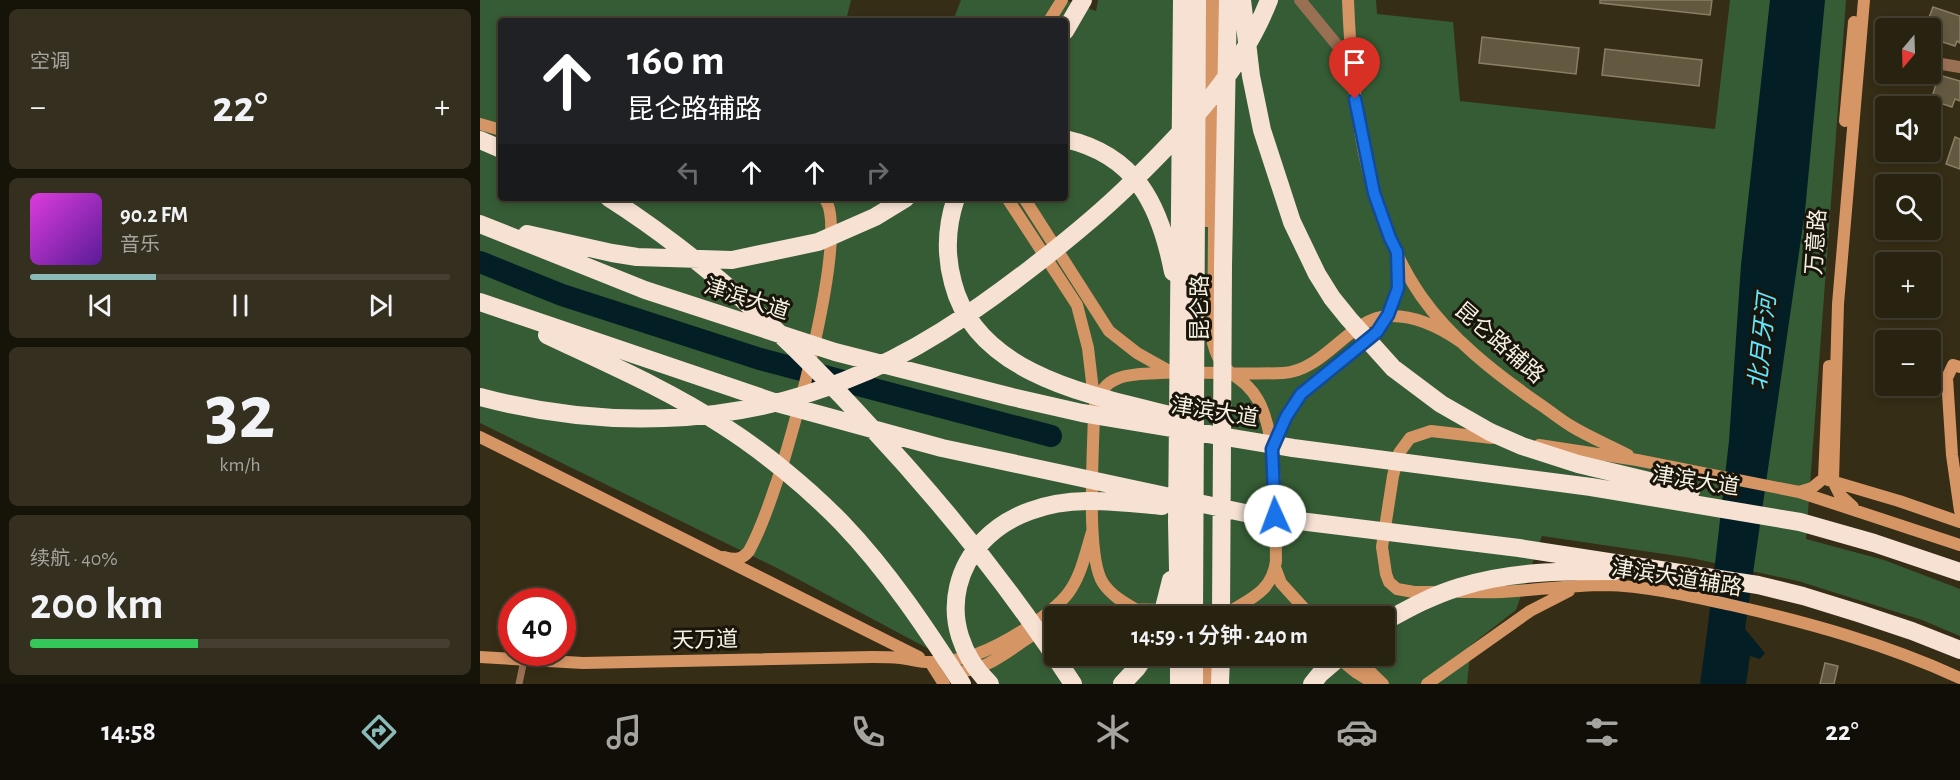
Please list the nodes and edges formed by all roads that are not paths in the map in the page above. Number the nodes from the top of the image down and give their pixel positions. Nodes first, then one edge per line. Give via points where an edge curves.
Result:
1 (1062, 0) edge
2 (1083, 0) edge
3 (1182, 0) edge
4 (1197, 0) edge
5 (1207, 0) edge
6 (1216, 0) edge
7 (1228, 0) edge
8 (1242, 0) edge
9 (1269, 0) edge
10 (1300, 0) edge
11 (1348, 0) edge
12 (1856, 0) edge
13 (1864, 0) edge
14 (1051, 18) edge
15 (1068, 26) edge
16 (1351, 62) junction
17 (1941, 64) edge
18 (1960, 67) edge
19 (480, 124) edge
20 (498, 129) edge
21 (480, 140) edge
22 (1068, 140) edge
23 (498, 148) edge
24 (614, 201) edge
25 (828, 201) edge
26 (901, 201) edge
27 (955, 201) edge
28 (1009, 201) edge
29 (1026, 201) edge
30 (480, 224) edge
31 (1397, 252) junction
32 (480, 303) edge
33 (1180, 309) junction
34 (1388, 315) junction
35 (1461, 342) junction
36 (1960, 368) edge
37 (1173, 373) junction
38 (1230, 374) junction
39 (480, 397) edge
40 (1095, 408) junction
41 (480, 437) edge
42 (1293, 448) junction
43 (1272, 449) junction
44 (1637, 460) junction
45 (1829, 480) junction
46 (1798, 492) junction
47 (1858, 511) junction
48 (1960, 511) edge
49 (1259, 516) junction
50 (1800, 522) junction
51 (1960, 522) edge
52 (1092, 532) junction
53 (1960, 545) edge
54 (717, 555) junction
55 (744, 557) junction
56 (1275, 567) junction
57 (1680, 572) junction
58 (1960, 573) edge
59 (759, 578) junction
60 (1581, 586) junction
61 (1129, 606) edge
62 (1176, 606) edge
63 (1194, 606) edge
64 (1225, 606) edge
65 (1242, 606) edge
66 (1302, 606) edge
67 (1395, 616) edge
68 (1044, 630) edge
69 (1960, 650) edge
70 (480, 657) edge
71 (498, 658) edge
72 (930, 662) junction
73 (576, 663) edge
74 (523, 666) edge
75 (1138, 666) edge
76 (1179, 666) edge
77 (1194, 666) edge
78 (1203, 666) edge
79 (1209, 666) edge
80 (1221, 666) edge
81 (1329, 666) edge
82 (1348, 666) edge
83 (1364, 666) edge
84 (1960, 678) edge
85 (519, 684) edge
86 (944, 684) edge
87 (962, 684) edge
88 (990, 684) edge
89 (1073, 684) edge
90 (1122, 684) edge
91 (1179, 684) edge
92 (1194, 684) edge
93 (1203, 684) edge
94 (1209, 684) edge
95 (1220, 684) edge
96 (1312, 684) edge
97 (1375, 684) edge
98 (1383, 684) edge
99 (1427, 684) edge

1 - 14 street
2 - 15 highway
3 - 33 highway
4 - 63 highway, 昆仑路
5 - 37 street via 1205,342 1197,360
6 - 38 street via 1213,343 1217,358
7 - 64 highway, 昆仑路 via 1223,289
8 - 50 highway via 1262,130 1292,222 1332,297 1393,368 1457,414 1522,446 1578,464 1748,504
9 - 39 highway via 1235,63 1202,109 1121,193 1002,291 934,337 891,360 846,381 788,400 696,417 605,418 539,410
10 - 16 street
11 - 16 street, 昆仑路辅路
12 - 45 street, 万意路 via 1833,275
13 - 45 street, 万意路 via 1838,304
16 - 31 street, 昆仑路辅路 via 1374,193
17 - 18 street
19 - 20 street
21 - 23 highway
22 - 33 highway via 1111,157 1142,188 1154,207 1168,248
24 - 89 highway via 729,287 824,376 944,509
25 - 55 street via 820,294 809,351 775,487
26 - 30 highway via 818,242 732,260 637,257
27 - 42 highway via 947,228 948,263 955,291 975,327 1003,356 1048,380 1081,391
28 - 40 street via 1077,305 1088,348
29 - 37 street via 1109,331 1123,344
30 - 42 highway, 津滨大道 via 645,290 835,352 1082,413
31 - 34 street via 1398,288
31 - 35 street, 昆仑路辅路 via 1423,298
32 - 49 highway via 777,403 931,445
32 - 87 highway via 635,376 722,424 796,481 842,523 885,574
33 - 62 highway
34 - 35 street via 1416,320
34 - 38 street via 1369,321 1303,369
34 - 43 street via 1377,332 1301,394
35 - 44 street, 昆仑路辅路 via 1570,426
36 - 48 street via 1953,365 1947,378
37 - 38 street
37 - 40 street via 1119,378 1102,390
38 - 43 street via 1252,390 1259,402
40 - 52 street
41 - 54 street
42 - 50 highway, 津滨大道 via 1591,487
43 - 56 street
44 - 46 street
44 - 60 street, 津滨大道辅路 via 1431,430 1410,438 1399,453 1382,547 1386,574 1397,589 1511,592
45 - 46 street
45 - 47 street
45 - 51 street
46 - 47 street
47 - 53 street
49 - 57 highway
49 - 88 highway via 1092,501 1028,512 995,530 971,556 958,587 955,609 956,628 965,652
50 - 58 highway, 津滨大道
52 - 61 street via 1095,563 1102,582
52 - 72 street via 1072,588 1046,616 980,653
54 - 55 street
54 - 59 street
55 - 59 street
56 - 65 street via 1259,594
56 - 66 street via 1281,583
57 - 67 highway via 1516,575 1460,586
57 - 69 highway via 1803,596
59 - 72 street
60 - 84 street, 津滨大道辅路 via 1632,587 1766,613 1856,636
60 - 99 street via 1530,610
68 - 72 street via 987,664 965,672 949,672
70 - 71 street, 天万道
72 - 73 street, 天万道 via 873,657
72 - 86 street
74 - 85 lane
75 - 90 highway
76 - 91 highway
77 - 92 highway
78 - 93 street
79 - 94 street
80 - 95 highway
81 - 96 highway
82 - 97 street
83 - 98 street

